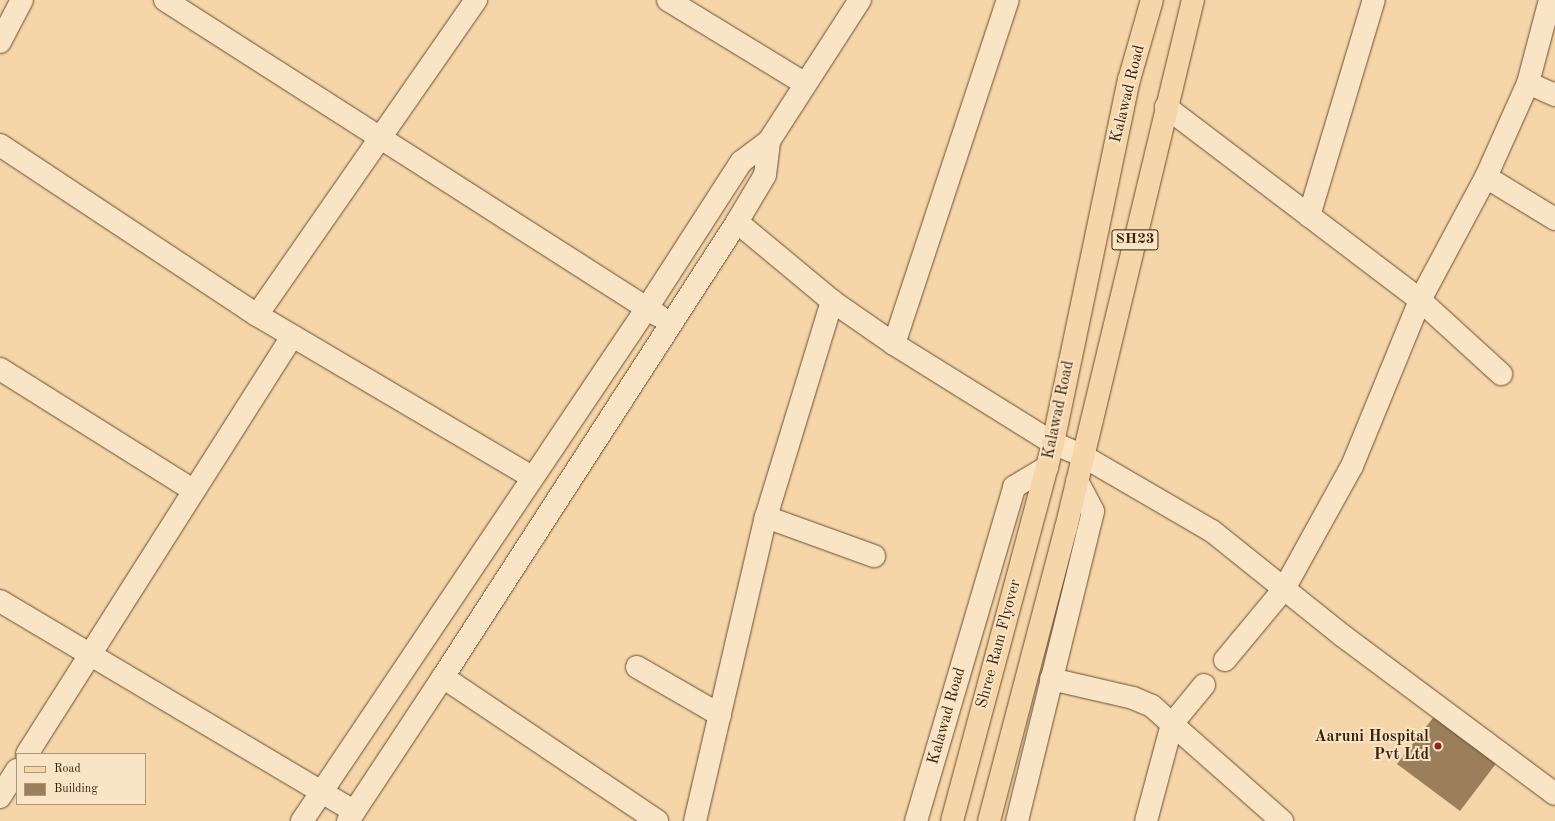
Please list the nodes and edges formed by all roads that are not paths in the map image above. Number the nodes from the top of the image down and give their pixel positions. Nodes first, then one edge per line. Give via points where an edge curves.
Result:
1 (22, 0) edge
2 (165, 0) edge
3 (476, 0) edge
4 (668, 0) edge
5 (860, 0) edge
6 (1008, 0) edge
7 (1152, 0) edge
8 (1193, 0) edge
9 (1374, 0) edge
10 (1550, 0) edge
11 (0, 42) edge
12 (804, 82) junction
13 (1528, 84) junction
14 (1555, 95) edge
15 (1166, 107) junction
16 (381, 137) junction
17 (770, 141) junction
18 (0, 145) edge
19 (1486, 177) junction
20 (1309, 216) junction
21 (1555, 219) edge
22 (737, 222) junction
23 (1420, 300) junction
24 (832, 301) junction
25 (647, 308) junction
26 (257, 315) junction
27 (672, 322) junction
28 (292, 336) junction
29 (894, 344) junction
30 (0, 369) edge
31 (1501, 374) dead end
32 (1053, 443) junction
33 (1083, 456) junction
34 (1047, 467) junction
35 (532, 477) junction
36 (1077, 480) junction
37 (193, 490) junction
38 (766, 517) junction
39 (874, 556) dead end
40 (1284, 589) junction
41 (0, 601) edge
42 (89, 655) junction
43 (1225, 660) dead end
44 (637, 667) dead end
45 (444, 677) junction
46 (1051, 679) junction
47 (1204, 685) dead end
48 (720, 715) junction
49 (1172, 724) junction
50 (28, 753) edge
51 (16, 772) edge
52 (321, 792) junction
53 (1555, 794) edge
54 (0, 797) edge
55 (351, 816) edge
56 (302, 821) edge
57 (657, 821) edge
58 (695, 821) edge
59 (916, 821) edge
60 (952, 821) edge
61 (990, 821) edge
62 (1017, 821) edge
63 (1146, 821) edge
64 (1282, 821) edge

1 - 11 street
2 - 16 street
3 - 16 street
4 - 12 street
5 - 12 street
6 - 29 street
7 - 32 main road, Kalawad Road / SH23 via 1129,80
8 - 15 main road, Kalawad Road / SH23
9 - 20 street
10 - 13 street
12 - 17 street
13 - 14 street
13 - 19 street
15 - 20 street
15 - 33 main road, Kalawad Road / SH23
16 - 25 street
16 - 26 street
17 - 22 street via 765,175
17 - 25 street via 741,162
18 - 26 street
19 - 21 street
19 - 23 street
20 - 23 street
22 - 24 street
22 - 27 street
23 - 31 street
23 - 40 street via 1352,466
24 - 29 street
24 - 38 street
25 - 27 street
25 - 35 street
26 - 28 street
27 - 45 street
28 - 35 street
28 - 37 street
29 - 32 street
30 - 37 street
32 - 33 street
32 - 34 main road, Kalawad Road / SH23
33 - 36 main road, Kalawad Road / SH23
33 - 40 street via 1212,531
34 - 59 street, Kalawad Road via 1014,487
34 - 60 main road, Shree Ram Flyover
35 - 52 street
36 - 46 street via 1093,511
36 - 61 main road
37 - 42 street
38 - 39 street
38 - 48 street
40 - 43 street
40 - 53 street
41 - 42 street
42 - 50 street
42 - 52 street
44 - 48 street
45 - 55 street
45 - 57 street
46 - 49 street via 1133,698 1152,706
46 - 62 street
47 - 49 street
48 - 58 street
49 - 63 street
49 - 64 street
51 - 54 street
52 - 55 street
52 - 56 street

